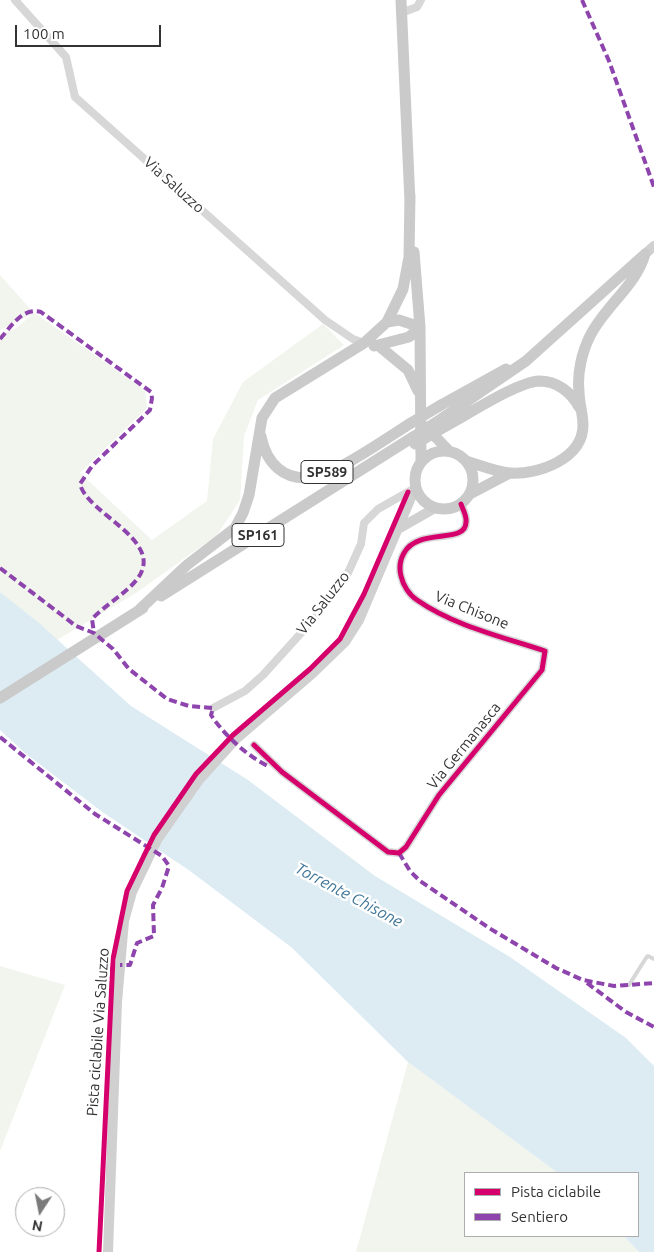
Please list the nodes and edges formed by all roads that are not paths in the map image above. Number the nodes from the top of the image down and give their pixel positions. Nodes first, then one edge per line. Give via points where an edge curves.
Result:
1 (16, 0) edge
2 (400, 0) edge
3 (421, 0) edge
4 (401, 12) junction
5 (410, 195) junction
6 (654, 246) edge
7 (645, 254) junction
8 (387, 322) junction
9 (420, 327) junction
10 (364, 343) junction
11 (379, 346) junction
12 (526, 361) junction
13 (419, 392) junction
14 (582, 413) junction
15 (445, 422) junction
16 (417, 423) junction
17 (259, 429) junction
18 (449, 451) junction
19 (421, 460) junction
20 (466, 461) junction
21 (510, 473) junction
22 (415, 488) junction
23 (470, 494) junction
24 (460, 504) junction
25 (435, 508) junction
26 (400, 528) junction
27 (138, 611) junction
28 (545, 651) joint
29 (0, 698) edge
30 (213, 708) dead end
31 (254, 745) dead end
32 (654, 959) edge
33 (629, 985) dead end
34 (108, 1252) edge

1 - 10 street, Via Saluzzo via 66,57 75,97 326,320
2 - 4 main road
3 - 4 street via 417,7
4 - 5 main road
5 - 8 main road via 408,265 403,289
5 - 9 main road
6 - 7 main road, SP161
7 - 12 main road, SP161
7 - 14 main road via 641,270 607,310 590,337 580,365 578,391
8 - 9 main road via 399,320
8 - 10 main road
9 - 11 main road via 409,337
9 - 13 main road
10 - 11 main road
10 - 17 main road via 275,398
11 - 13 main road via 408,370
12 - 15 main road, SP161
12 - 16 main road, SP589, bridge via 496,373
13 - 16 main road
14 - 15 main road via 573,396 559,385 539,381 515,388
14 - 21 main road via 583,428 576,446 558,462 537,470
15 - 27 main road, SP161, bridge via 378,459
16 - 17 main road, SP589 via 338,468 315,477 286,474 273,465 264,452
16 - 18 main road
16 - 19 main road
17 - 27 main road via 244,513 234,528 187,565
18 - 19 main road via 439,451
18 - 20 main road
19 - 22 main road via 414,478
20 - 21 main road
20 - 23 main road via 473,477
21 - 23 main road
22 - 25 main road via 419,497
22 - 26 main road
22 - 30 street, Via Saluzzo via 378,509 364,524 361,544 347,575 312,621 263,675 245,691
23 - 24 main road
24 - 25 main road via 444,510
24 - 28 street, Via Chisone via 467,520 466,527 459,533 415,540 408,546 401,559 400,574 407,591 440,613
25 - 26 main road
26 - 34 main road via 359,620 345,642 236,739 199,780 173,815 142,868 128,905 121,946
27 - 29 main road, SP161
28 - 31 street, Via Germanasca via 542,670 439,795 399,853 388,852 282,772
32 - 33 lane via 646,958

